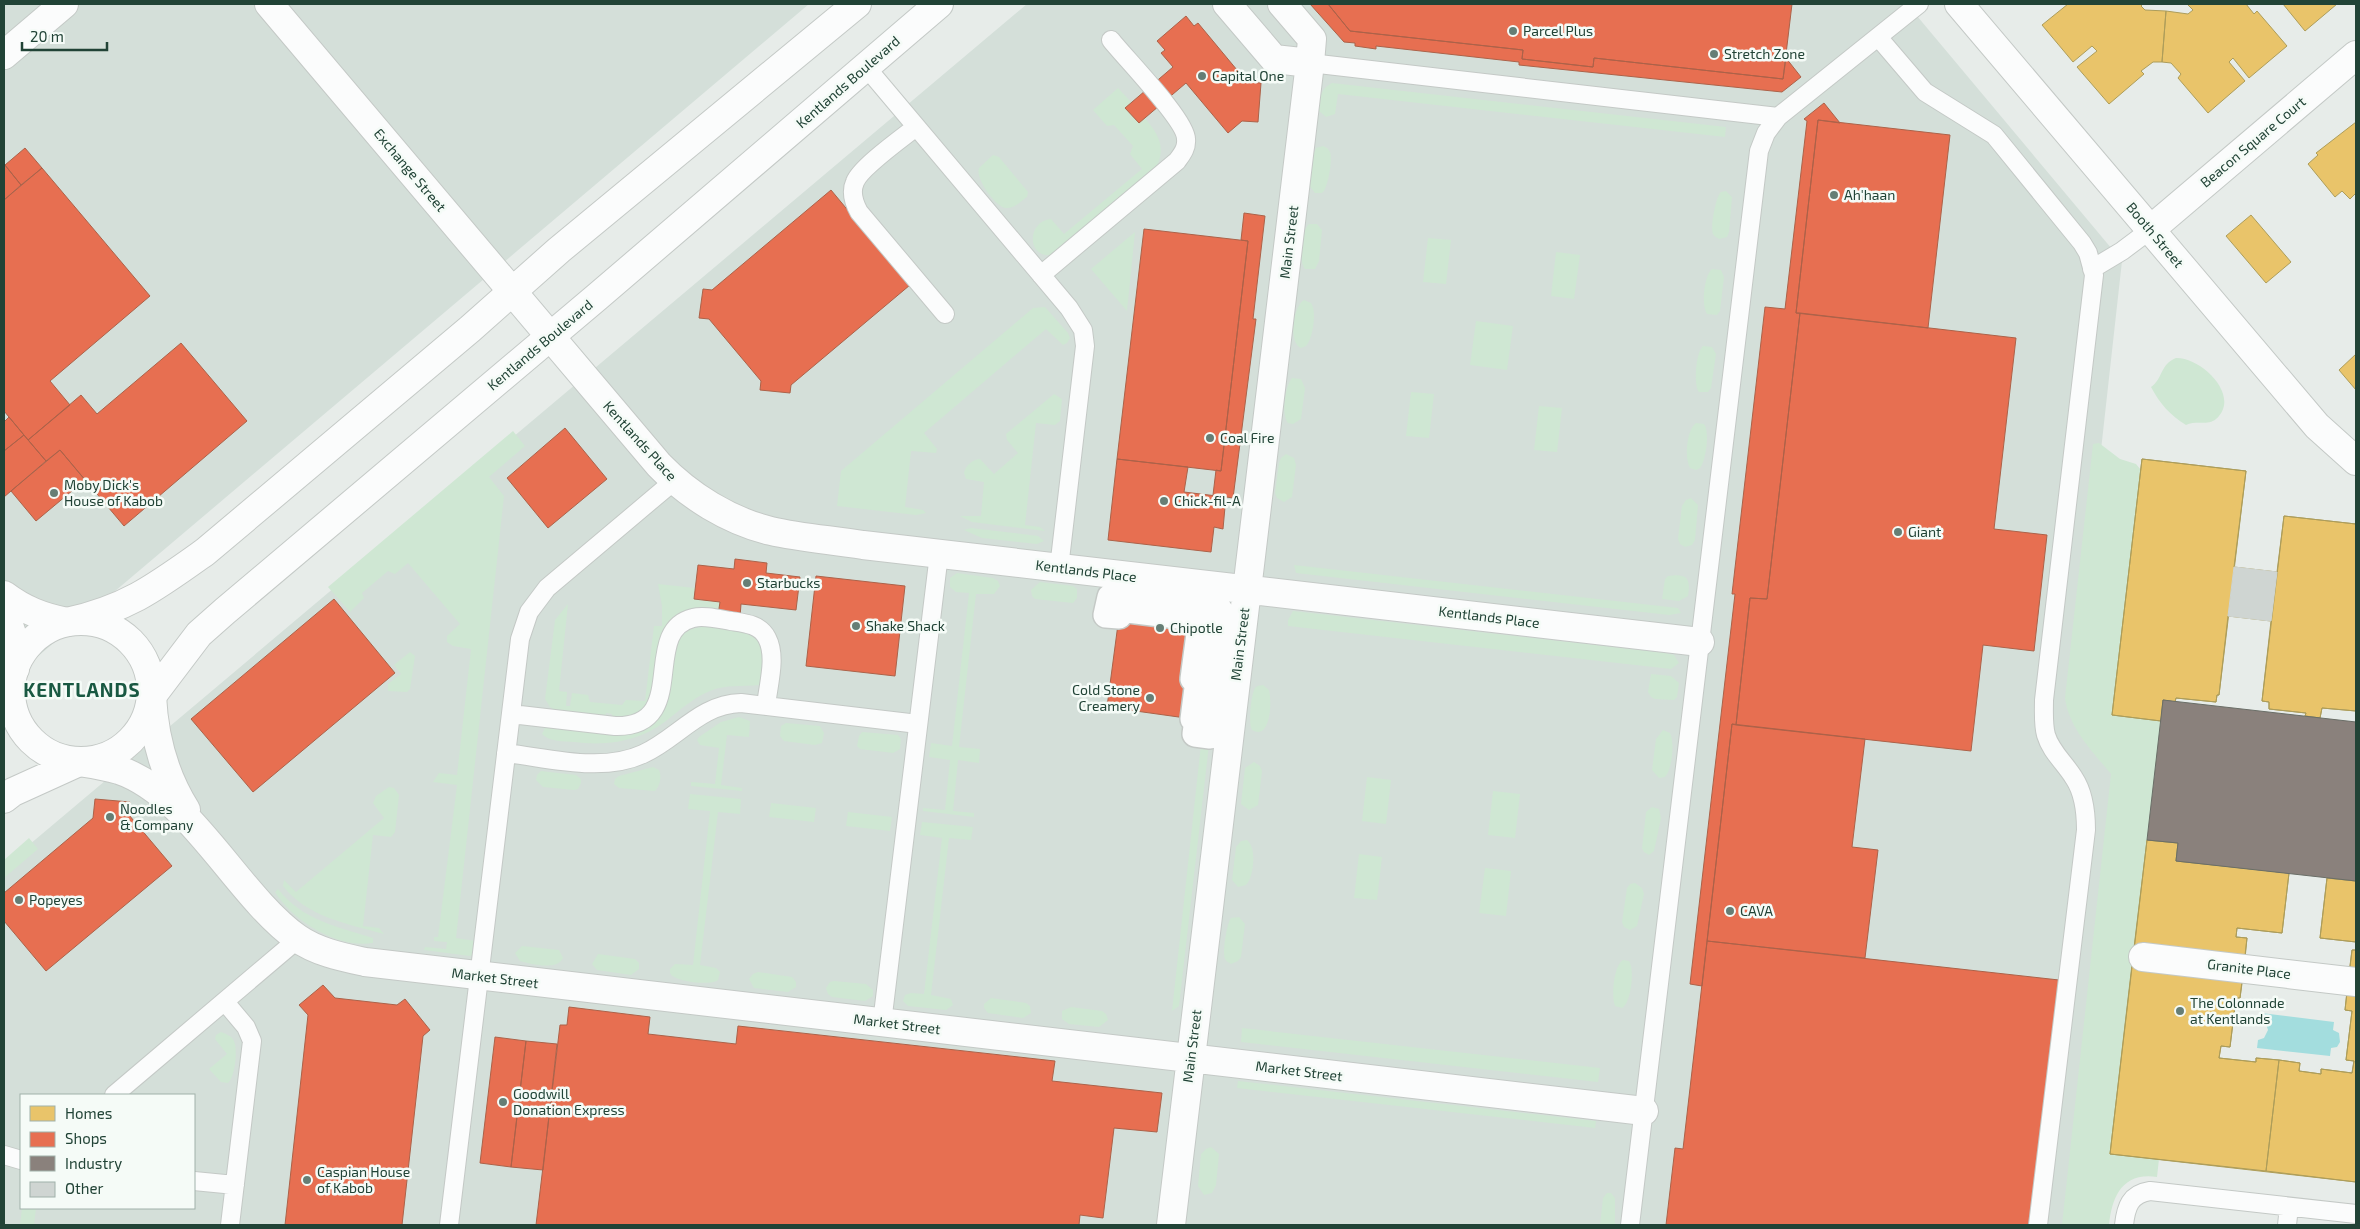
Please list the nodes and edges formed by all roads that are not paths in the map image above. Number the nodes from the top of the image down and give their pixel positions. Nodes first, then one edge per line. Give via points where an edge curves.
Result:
1 (64, 4) edge
2 (269, 4) edge
3 (857, 4) edge
4 (939, 4) edge
5 (1227, 4) edge
6 (1282, 4) edge
7 (1919, 4) edge
8 (1959, 4) edge
9 (1878, 37) junction
10 (1110, 40) dead end
11 (4, 55) edge
12 (2356, 55) edge
13 (1310, 63) junction
14 (866, 68) junction
15 (1778, 117) junction
16 (916, 127) junction
17 (2150, 230) junction
18 (2092, 269) junction
19 (1041, 276) junction
20 (512, 292) junction
21 (945, 314) dead end
22 (550, 336) junction
23 (2356, 460) edge
24 (674, 481) junction
25 (939, 554) junction
26 (1059, 568) junction
27 (1247, 590) junction
28 (4, 595) edge
29 (4, 610) edge
30 (1119, 616) joint
31 (67, 622) junction
32 (1700, 642) junction
33 (9, 677) edge
34 (152, 696) junction
35 (766, 706) junction
36 (511, 714) junction
37 (918, 724) junction
38 (506, 753) junction
39 (78, 762) junction
40 (4, 799) edge
41 (199, 833) junction
42 (298, 939) junction
43 (2143, 957) dead end
44 (479, 976) junction
45 (2356, 982) edge
46 (225, 1002) junction
47 (882, 1023) junction
48 (1191, 1058) junction
49 (115, 1094) edge
50 (1644, 1111) junction
51 (4, 1155) edge
52 (20, 1160) edge
53 (195, 1180) edge
54 (235, 1185) junction
55 (2289, 1206) junction
56 (2356, 1214) edge
57 (230, 1225) edge
58 (450, 1225) edge
59 (1171, 1225) edge
60 (1630, 1225) edge
61 (2038, 1225) edge
62 (2124, 1225) edge
63 (2287, 1225) edge

1 - 11 street
2 - 20 street, Exchange Street
3 - 20 street
4 - 14 street, Kentlands Boulevard
5 - 13 street via 1274,59
6 - 13 street, Main Street via 1312,39
7 - 9 lane
8 - 17 street, Booth Street
9 - 15 lane
9 - 18 lane via 1925,92 1994,135 2082,243
10 - 19 lane via 1180,122 1186,140 1184,151 1177,161
12 - 17 street, Beacon Square Court
13 - 15 lane
13 - 27 street, Main Street
14 - 16 lane
14 - 22 street, Kentlands Boulevard
15 - 32 lane via 1766,133 1759,151
16 - 19 lane
16 - 21 lane via 862,172 852,192 859,212
17 - 18 lane
17 - 23 street, Booth Street via 2317,426
18 - 61 lane via 2094,288 2043,718 2046,736 2082,795 2086,830
19 - 26 lane via 1075,316 1085,338
20 - 22 street, Exchange Street
20 - 31 street via 205,552 124,605
22 - 24 street, Kentlands Place
22 - 34 street, Kentlands Boulevard via 218,616 199,634
24 - 25 street, Kentlands Place via 722,511 771,531
24 - 36 lane via 537,599 520,639
25 - 26 street, Kentlands Place
25 - 37 lane
26 - 27 street, Kentlands Place
27 - 32 street, Kentlands Place
27 - 48 street, Main Street
28 - 31 street via 20,608 41,617
29 - 33 street via 14,640
30 - 30 street via 1106,614 1108,601 1118,593 1207,602 1216,604 1221,610 1223,623 1210,736 1195,734 1197,719 1193,719 1198,680 1193,679 1201,619 1120,609
31 - 33 street via 35,638
31 - 34 street via 96,623 126,637 143,657 150,674
32 - 50 lane
33 - 39 street via 12,704 24,731 43,750
34 - 39 street via 141,728 126,746 110,755
34 - 41 street, Market Street via 160,754
35 - 36 lane via 771,649 765,635 753,625 697,617 685,621 672,634 666,647 658,705 640,721 615,726
35 - 37 lane
35 - 38 lane via 718,705 655,748 616,762
36 - 38 lane
37 - 47 lane
38 - 44 lane
39 - 40 street
39 - 41 street, Market Street via 120,771 135,778 164,798
41 - 42 street, Market Street via 258,902
42 - 44 street, Market Street via 319,950 364,962
42 - 46 lane
43 - 45 street, Granite Place
44 - 47 street, Market Street
44 - 58 lane
46 - 49 lane
46 - 54 lane via 246,1027 252,1041
47 - 48 street, Market Street
48 - 50 street, Market Street
48 - 59 street, Main Street
50 - 60 lane
51 - 52 lane
53 - 54 lane
54 - 57 lane
55 - 56 lane
55 - 62 lane via 2150,1191 2142,1192 2129,1202
55 - 63 lane

